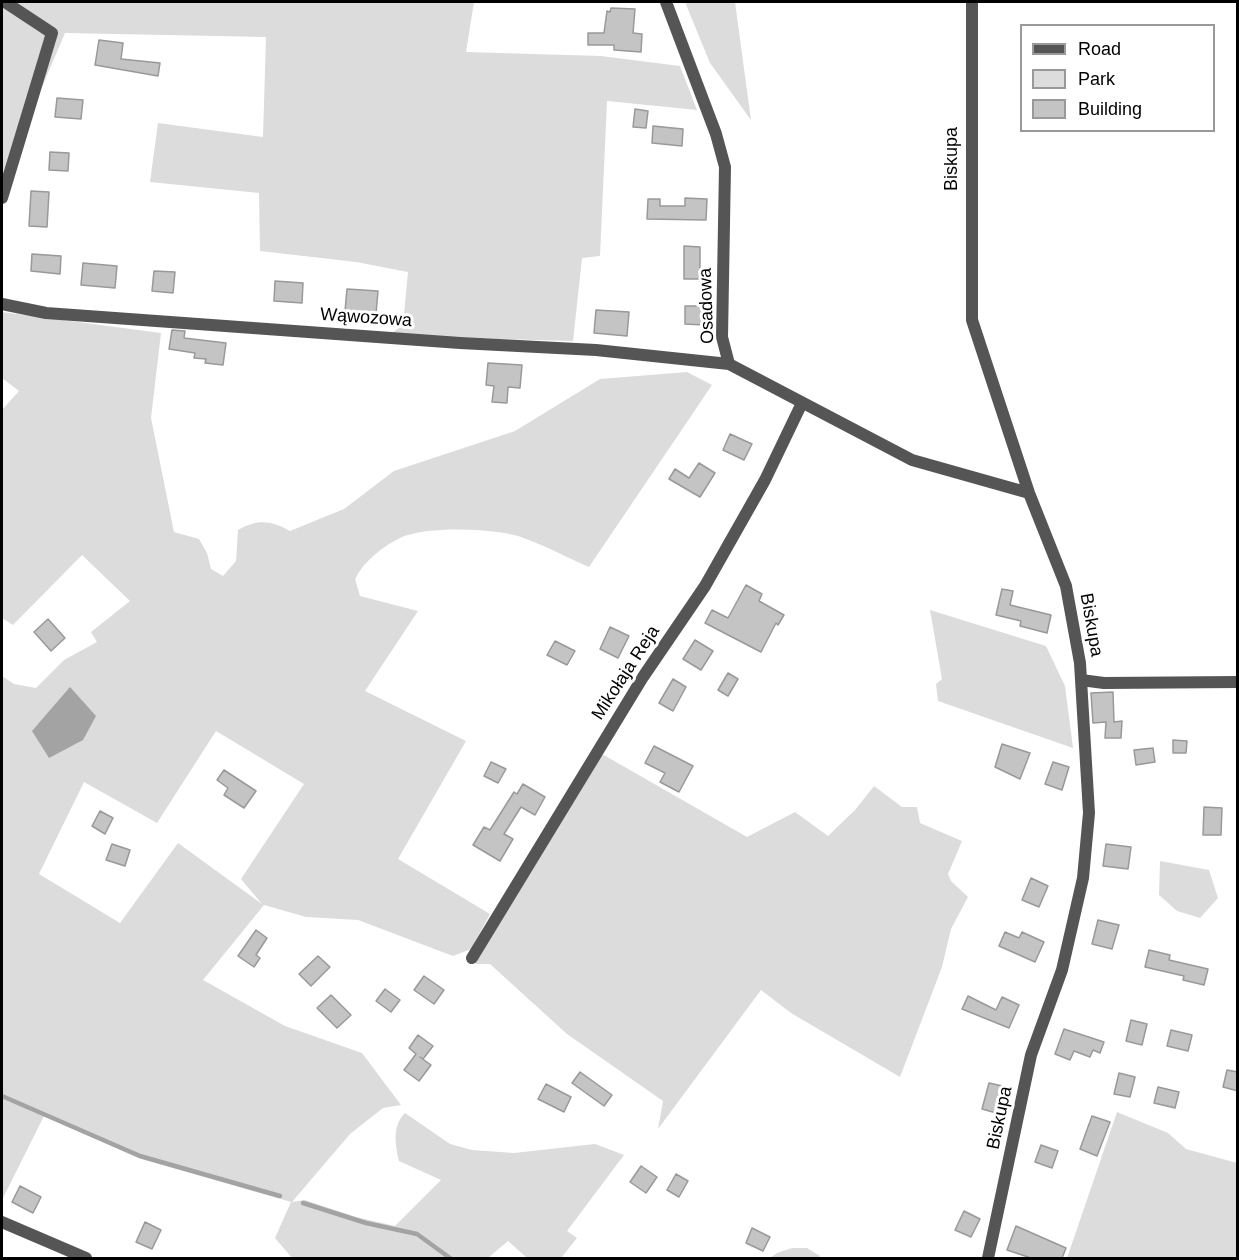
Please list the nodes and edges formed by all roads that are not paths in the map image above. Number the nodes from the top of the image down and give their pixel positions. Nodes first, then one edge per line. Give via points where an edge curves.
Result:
1 (5, 2) edge
2 (666, 2) edge
3 (972, 2) edge
4 (2, 198) edge
5 (2, 303) edge
6 (729, 364) junction
7 (802, 403) junction
8 (1029, 493) junction
9 (1081, 680) junction
10 (1238, 682) edge
11 (472, 958) dead end
12 (2, 1222) edge
13 (86, 1258) edge
14 (988, 1258) edge

1 - 4 street via 52,33
2 - 6 street, Osadowa via 725,167 722,337
3 - 8 street, Biskupa via 972,320
5 - 6 street, Wąwozowa via 46,313 460,344 596,350
6 - 7 street, Osadowa
7 - 8 street, Osadowa via 912,460
7 - 11 street, Mikołaja Reja via 765,480 705,586 643,677
8 - 9 street, Biskupa via 1066,586
9 - 10 street
9 - 14 street, Biskupa via 1089,813 1083,878 1062,970 1031,1055
12 - 13 street

